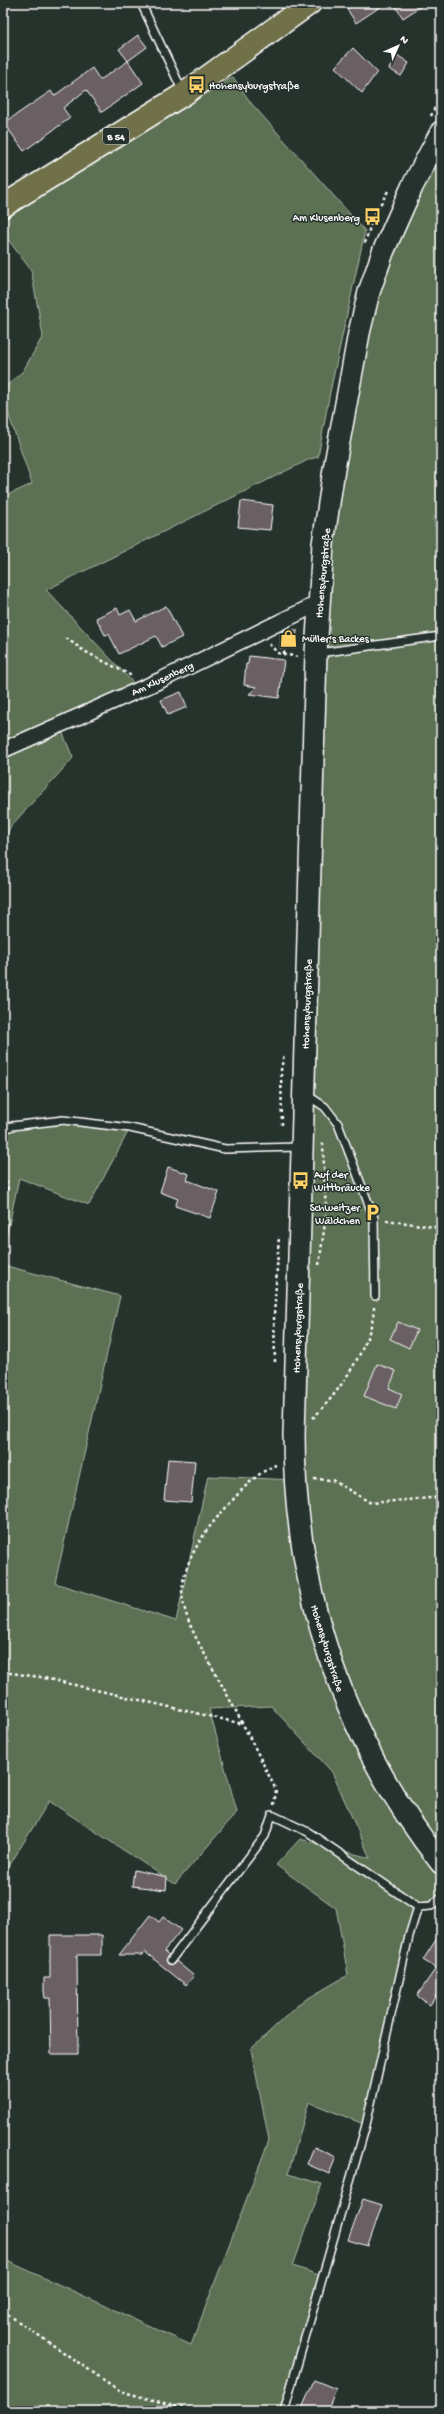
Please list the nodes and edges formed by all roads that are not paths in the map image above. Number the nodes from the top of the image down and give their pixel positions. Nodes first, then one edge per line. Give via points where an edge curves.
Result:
1 (141, 3) edge
2 (310, 3) edge
3 (184, 94) junction
4 (441, 132) edge
5 (3, 206) edge
6 (319, 603) junction
7 (441, 636) edge
8 (316, 657) junction
9 (3, 750) edge
10 (303, 1093) junction
11 (3, 1130) edge
12 (302, 1147) junction
13 (375, 1296) road end
14 (441, 1863) edge
15 (441, 1898) edge
16 (418, 1907) junction
17 (171, 1960) dead end
18 (284, 2411) edge

1 - 3 lane
2 - 3 main road, B 54
3 - 5 main road, B 54
4 - 6 main road, Hohensyburgstraße via 393,227 369,292 334,469 323,544
6 - 8 main road, Hohensyburgstraße
6 - 9 street, Am Klusenberg via 151,684
7 - 8 lane
8 - 10 main road, Hohensyburgstraße
10 - 12 main road, Hohensyburgstraße
10 - 13 lane via 325,1107 338,1124 374,1218
11 - 12 lane via 12,1126 63,1120 130,1128 225,1149
12 - 14 main road, Hohensyburgstraße via 303,1430 294,1457 302,1551 320,1629 344,1700 377,1768 415,1828
15 - 16 lane via 431,1906
16 - 17 lane via 308,1832 272,1815 265,1836
16 - 18 lane via 401,1965 366,2125

